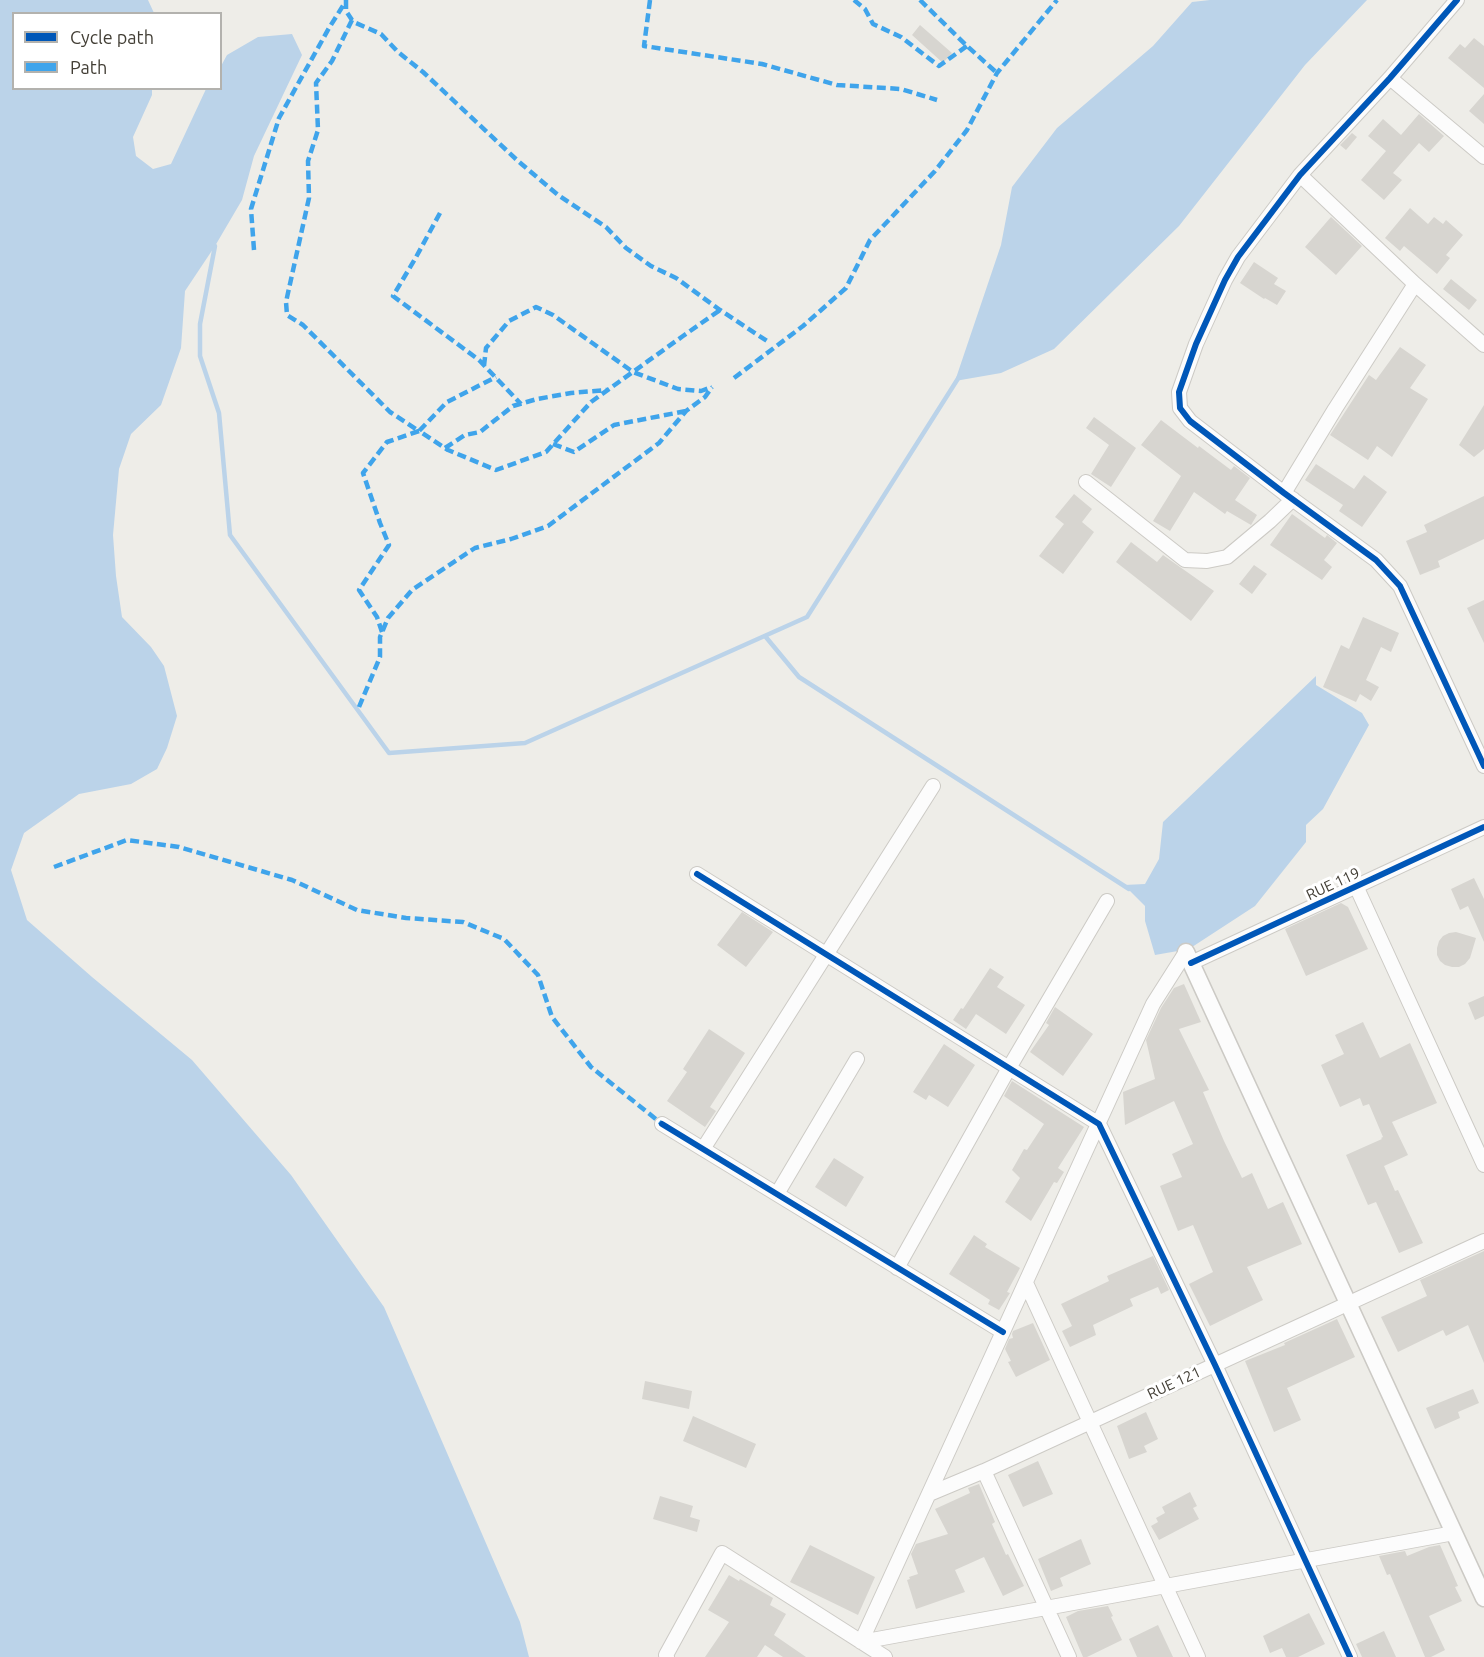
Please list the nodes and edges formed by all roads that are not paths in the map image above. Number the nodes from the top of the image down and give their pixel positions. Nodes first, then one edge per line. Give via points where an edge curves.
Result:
1 (1458, 0) edge
2 (1389, 78) junction
3 (1484, 156) edge
4 (1300, 175) junction
5 (1415, 284) junction
6 (1484, 345) edge
7 (1086, 482) dead end
8 (1288, 496) junction
9 (1484, 766) edge
10 (933, 786) dead end
11 (1484, 827) edge
12 (697, 874) dead end
13 (1356, 886) junction
14 (1107, 900) dead end
15 (827, 954) junction
16 (1189, 957) junction
17 (857, 1059) dead end
18 (1009, 1068) junction
19 (662, 1124) dead end
20 (1099, 1124) junction
21 (703, 1149) junction
22 (1484, 1165) edge
23 (777, 1194) junction
24 (1484, 1241) edge
25 (897, 1268) junction
26 (1026, 1283) junction
27 (1348, 1303) junction
28 (1003, 1332) junction
29 (1215, 1365) junction
30 (1090, 1422) junction
31 (984, 1471) junction
32 (929, 1494) junction
33 (1454, 1533) junction
34 (1305, 1560) junction
35 (1165, 1586) junction
36 (1484, 1598) edge
37 (1047, 1608) junction
38 (861, 1642) junction
39 (879, 1655) edge
40 (667, 1657) edge
41 (1069, 1657) edge
42 (1198, 1657) edge
43 (1350, 1657) edge

1 - 2 street
2 - 3 street
2 - 4 street
4 - 5 street
4 - 8 street via 1225,280 1179,392 1180,408 1190,421
5 - 6 street
5 - 8 street via 1335,409
7 - 8 street via 1185,560 1227,557 1270,521
8 - 9 street via 1376,560 1400,586
10 - 15 street
11 - 13 street, RUE 119
12 - 15 street
13 - 16 street, RUE 119
13 - 22 street
14 - 18 street
15 - 18 street
15 - 21 street
16 - 20 street via 1154,1004
16 - 27 street
17 - 23 street
18 - 20 street
18 - 25 street
19 - 21 street
20 - 26 street
20 - 29 street
21 - 23 street
23 - 25 street
24 - 27 street, RUE 121
25 - 28 street
26 - 28 street
26 - 30 street
27 - 29 street, RUE 121
27 - 33 street
28 - 32 street
29 - 30 street, RUE 121
29 - 34 street
30 - 31 street, RUE 121
30 - 35 street
31 - 32 street, RUE 121
31 - 37 street
32 - 38 street
33 - 34 street
33 - 36 street
34 - 35 street
34 - 43 street
35 - 37 street
35 - 42 street
37 - 38 street
37 - 41 street
38 - 39 street
38 - 40 street via 722,1553

